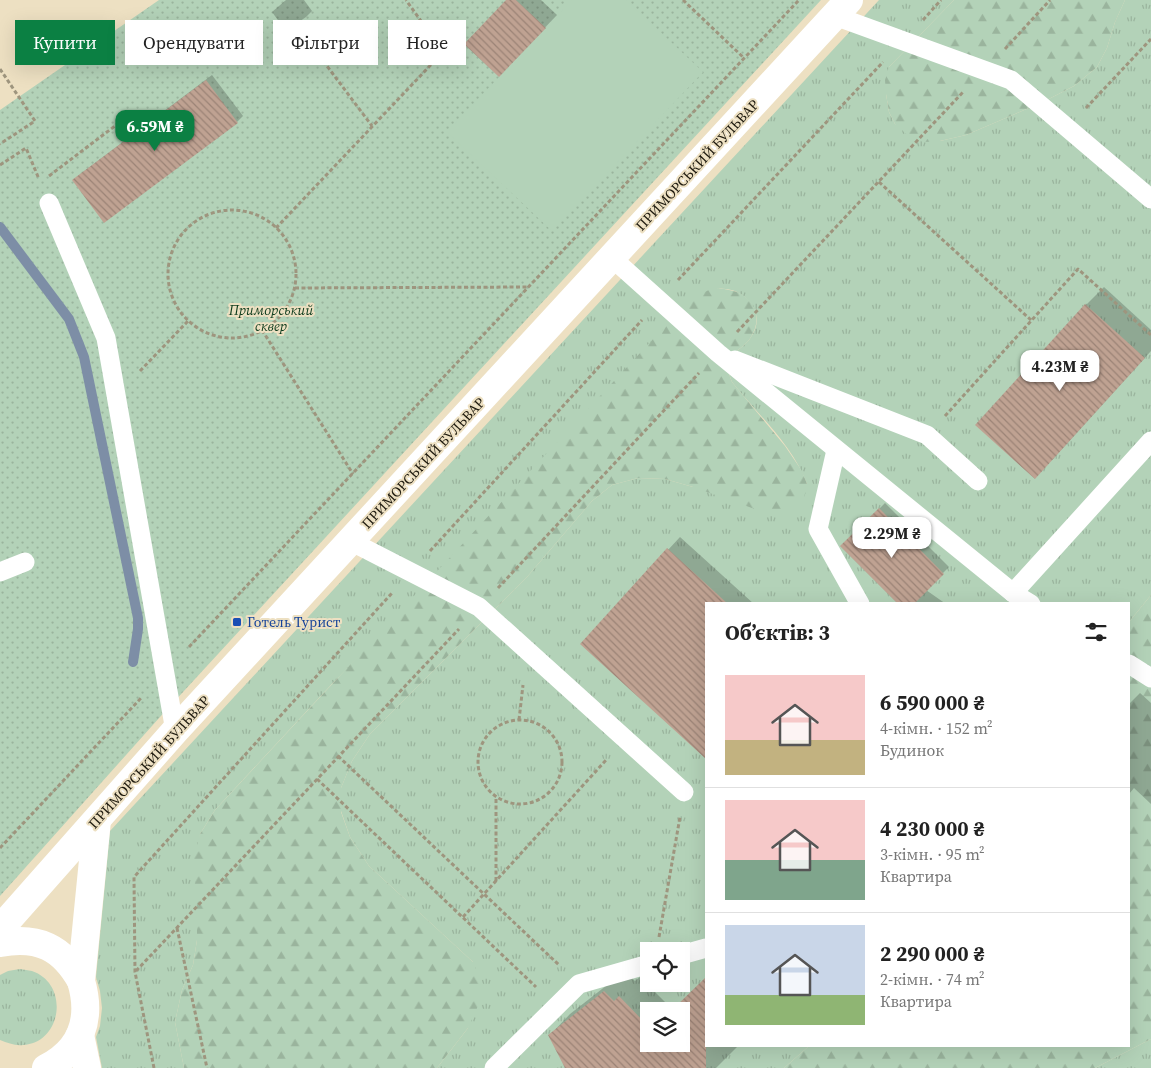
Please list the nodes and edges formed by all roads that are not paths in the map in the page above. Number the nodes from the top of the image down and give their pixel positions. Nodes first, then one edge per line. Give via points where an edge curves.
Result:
1 (842, 8) edge
2 (1151, 199) edge
3 (49, 203) dead end
4 (612, 258) junction
5 (718, 353) junction
6 (1151, 441) edge
7 (836, 450) junction
8 (978, 481) dead end
9 (350, 541) junction
10 (25, 562) dead end
11 (0, 572) edge
12 (1014, 593) junction
13 (859, 602) edge
14 (1028, 602) edge
15 (1130, 665) edge
16 (1151, 678) edge
17 (175, 731) junction
18 (684, 792) road end
19 (97, 820) junction
20 (0, 929) edge
21 (0, 943) edge
22 (705, 948) edge
23 (690, 952) edge
24 (640, 967) edge
25 (81, 981) junction
26 (80, 1035) junction
27 (46, 1068) edge
28 (87, 1068) edge
29 (494, 1068) edge

1 - 2 lane via 903,41 1011,80
1 - 4 street, ПРИМОРСЬКИЙ БУЛЬВАР
3 - 17 lane via 106,338
4 - 5 lane
4 - 9 street, ПРИМОРСЬКИЙ БУЛЬВАР
5 - 7 lane
5 - 8 lane via 927,435
6 - 12 lane
7 - 12 lane
7 - 13 lane via 818,529
9 - 17 street, ПРИМОРСЬКИЙ БУЛЬВАР
9 - 18 lane via 479,607
10 - 11 lane
12 - 14 lane
15 - 16 lane
17 - 19 street, ПРИМОРСЬКИЙ БУЛЬВАР
19 - 20 street, ПРИМОРСЬКИЙ БУЛЬВАР
19 - 25 street
21 - 25 street via 28,941 54,950 74,968
22 - 23 lane
24 - 29 lane via 579,984
25 - 26 street via 86,1008
26 - 27 street via 64,1056
26 - 28 street

